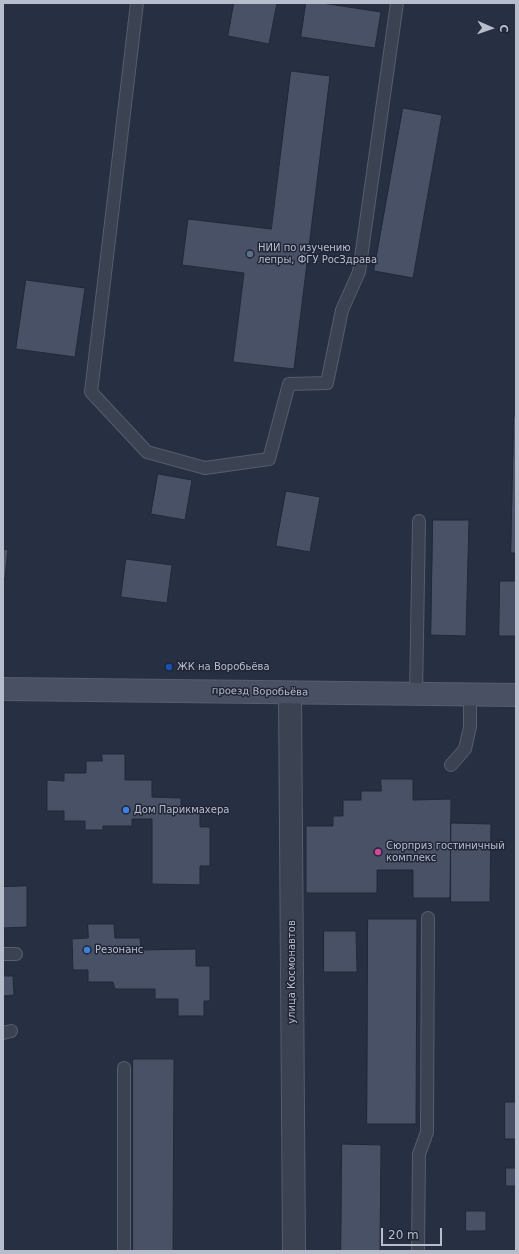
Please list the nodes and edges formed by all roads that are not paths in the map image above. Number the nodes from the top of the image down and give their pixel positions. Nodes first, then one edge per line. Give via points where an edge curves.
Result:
1 (137, 3) edge
2 (397, 3) edge
3 (419, 521) dead end
4 (3, 689) edge
5 (290, 693) junction
6 (416, 694) junction
7 (470, 695) junction
8 (516, 695) edge
9 (451, 765) dead end
10 (428, 918) dead end
11 (3, 954) edge
12 (16, 954) dead end
13 (124, 1068) dead end
14 (124, 1251) edge
15 (294, 1251) edge
16 (418, 1251) edge

1 - 2 lane via 91,392 147,452 205,468 269,459 289,384 326,383 342,310 359,272
3 - 6 lane
4 - 5 main road, проезд Воробьёва
5 - 6 main road, проезд Воробьёва
5 - 15 street, улица Космонавтов
6 - 7 main road, проезд Воробьёва
7 - 8 main road, проезд Воробьёва
7 - 9 lane via 470,727 465,749
10 - 16 lane via 427,1132 418,1154
11 - 12 lane
13 - 14 lane

